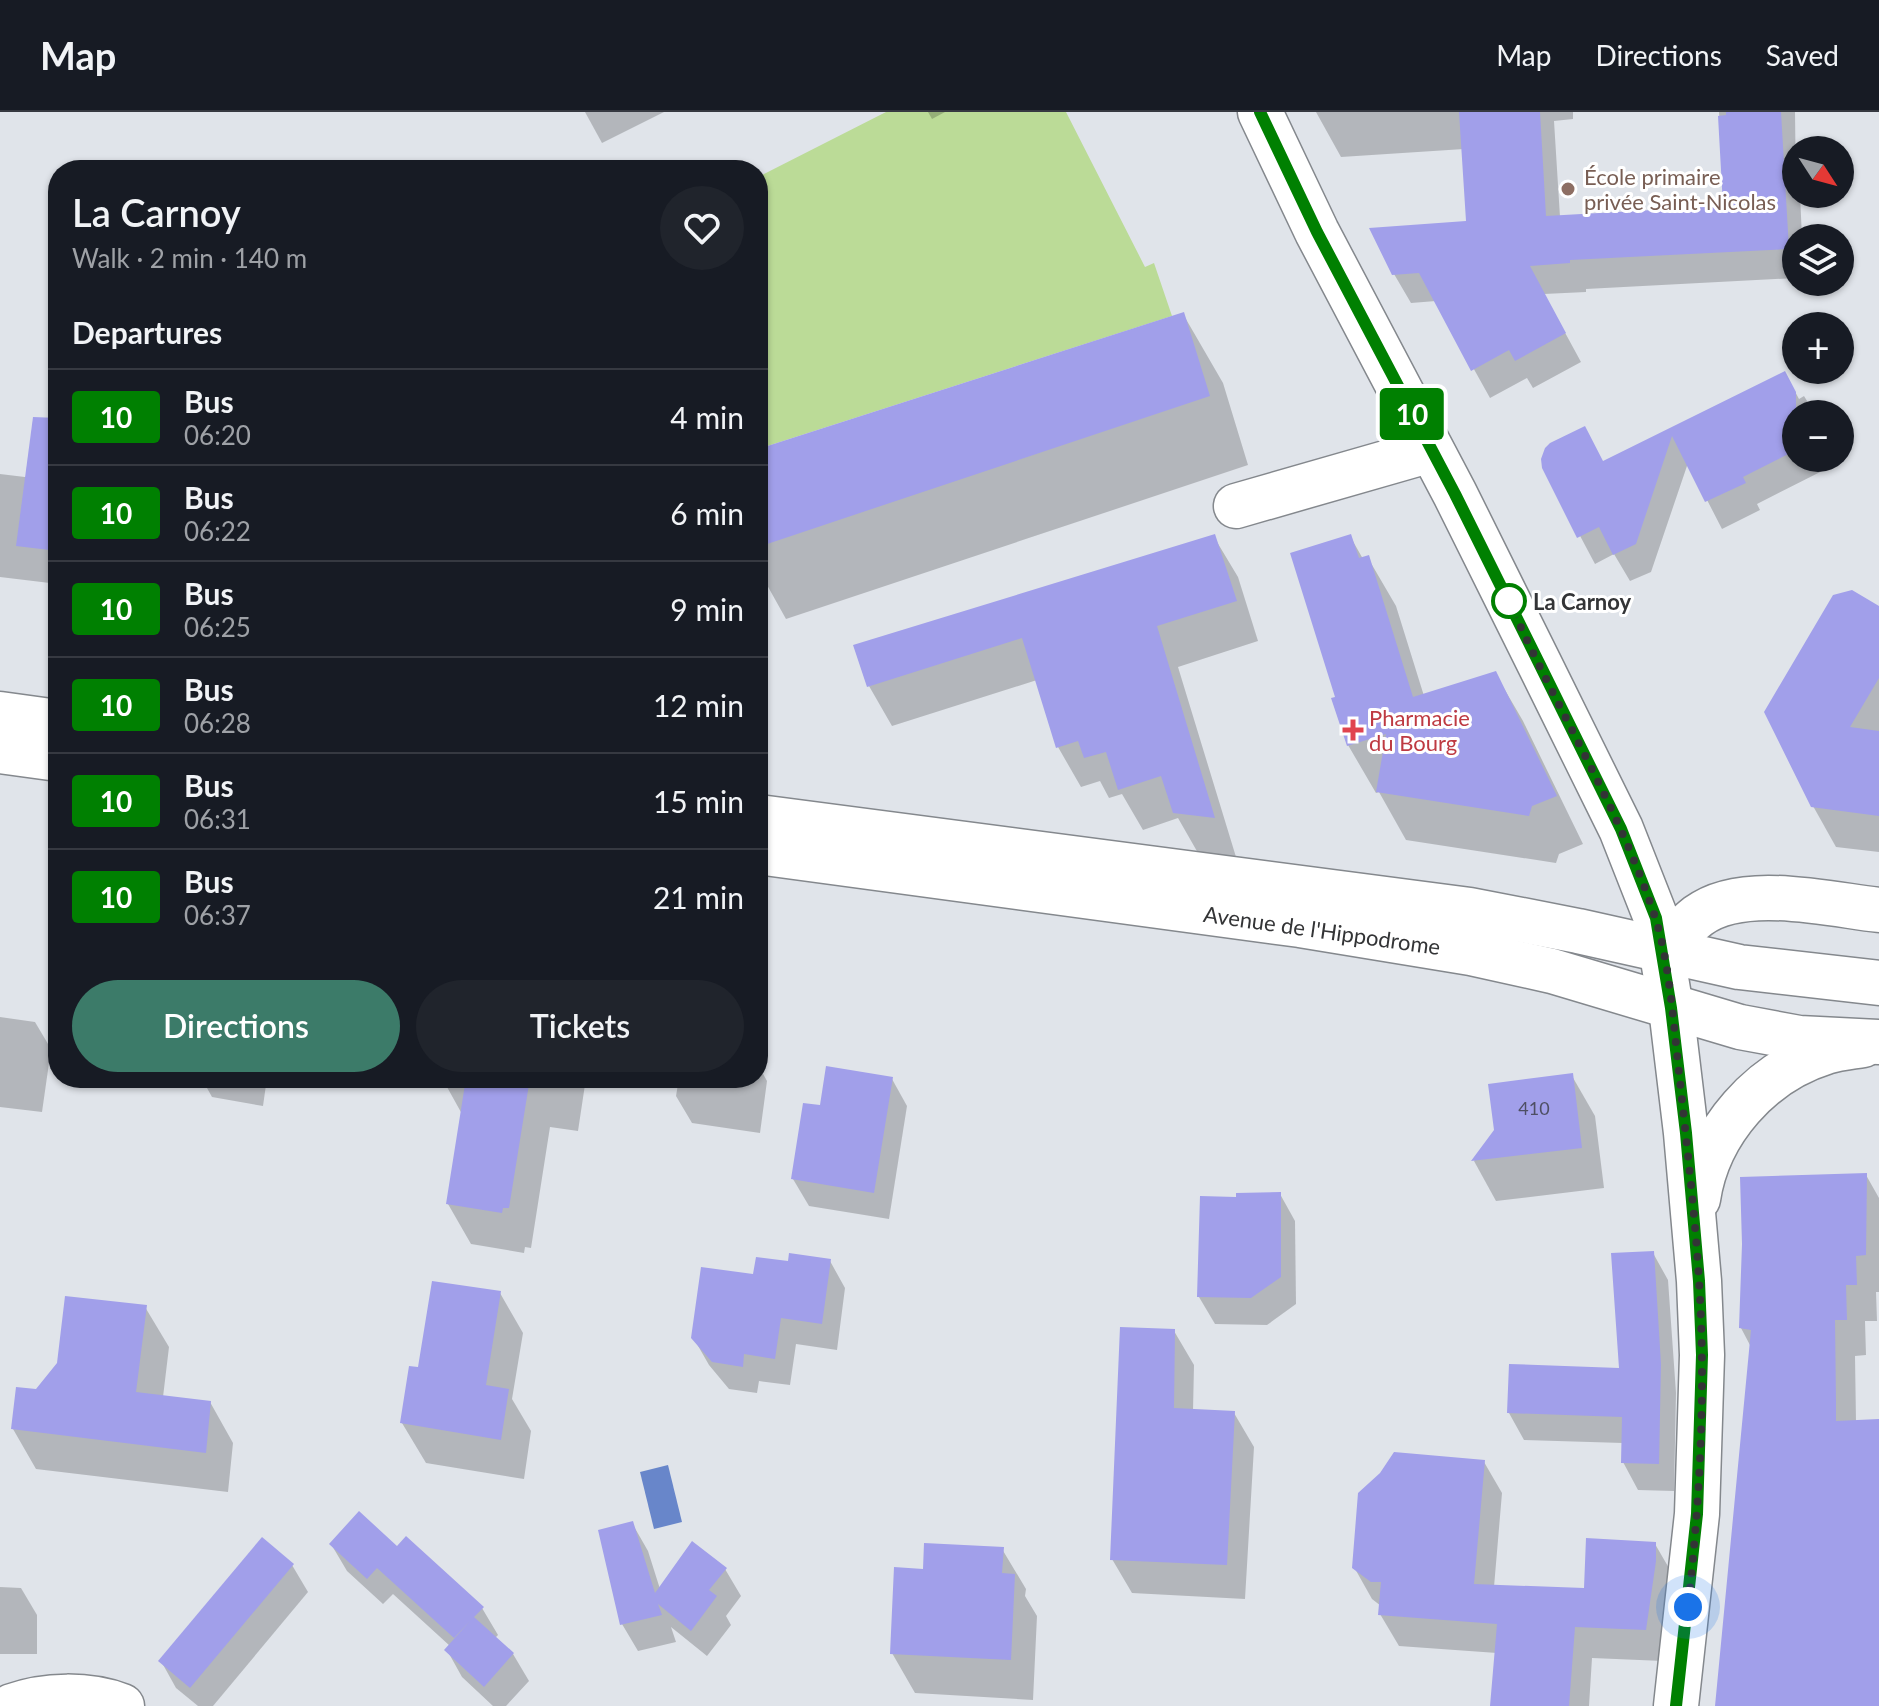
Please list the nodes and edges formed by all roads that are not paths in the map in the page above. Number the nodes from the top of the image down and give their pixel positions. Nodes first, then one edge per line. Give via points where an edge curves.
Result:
1 (1260, 112) edge
2 (1431, 450) junction
3 (1236, 506) dead end
4 (0, 714) edge
5 (48, 721) edge
6 (0, 751) edge
7 (48, 758) edge
8 (768, 818) edge
9 (768, 853) edge
10 (1879, 910) edge
11 (1662, 950) junction
12 (1879, 983) edge
13 (1671, 1008) junction
14 (1879, 1042) edge
15 (1694, 1221) junction
16 (12, 1706) edge
17 (122, 1706) edge
18 (1676, 1706) edge

1 - 2 street
2 - 3 street
2 - 11 street via 1621,829 1656,918
4 - 5 street
6 - 7 street
8 - 11 street, Avenue de l'Hippodrome via 1493,914
9 - 13 street, Avenue de l'Hippodrome via 1471,953 1552,971
10 - 11 street via 1742,899 1699,915
11 - 12 street, Avenue de l'Hippodrome via 1739,967
11 - 13 street
13 - 14 street, Avenue de l'Hippodrome via 1799,1038
13 - 15 street
14 - 15 street via 1807,1059 1746,1102 1717,1142
15 - 18 street via 1701,1421 1694,1553
16 - 17 street via 53,1697 87,1697

